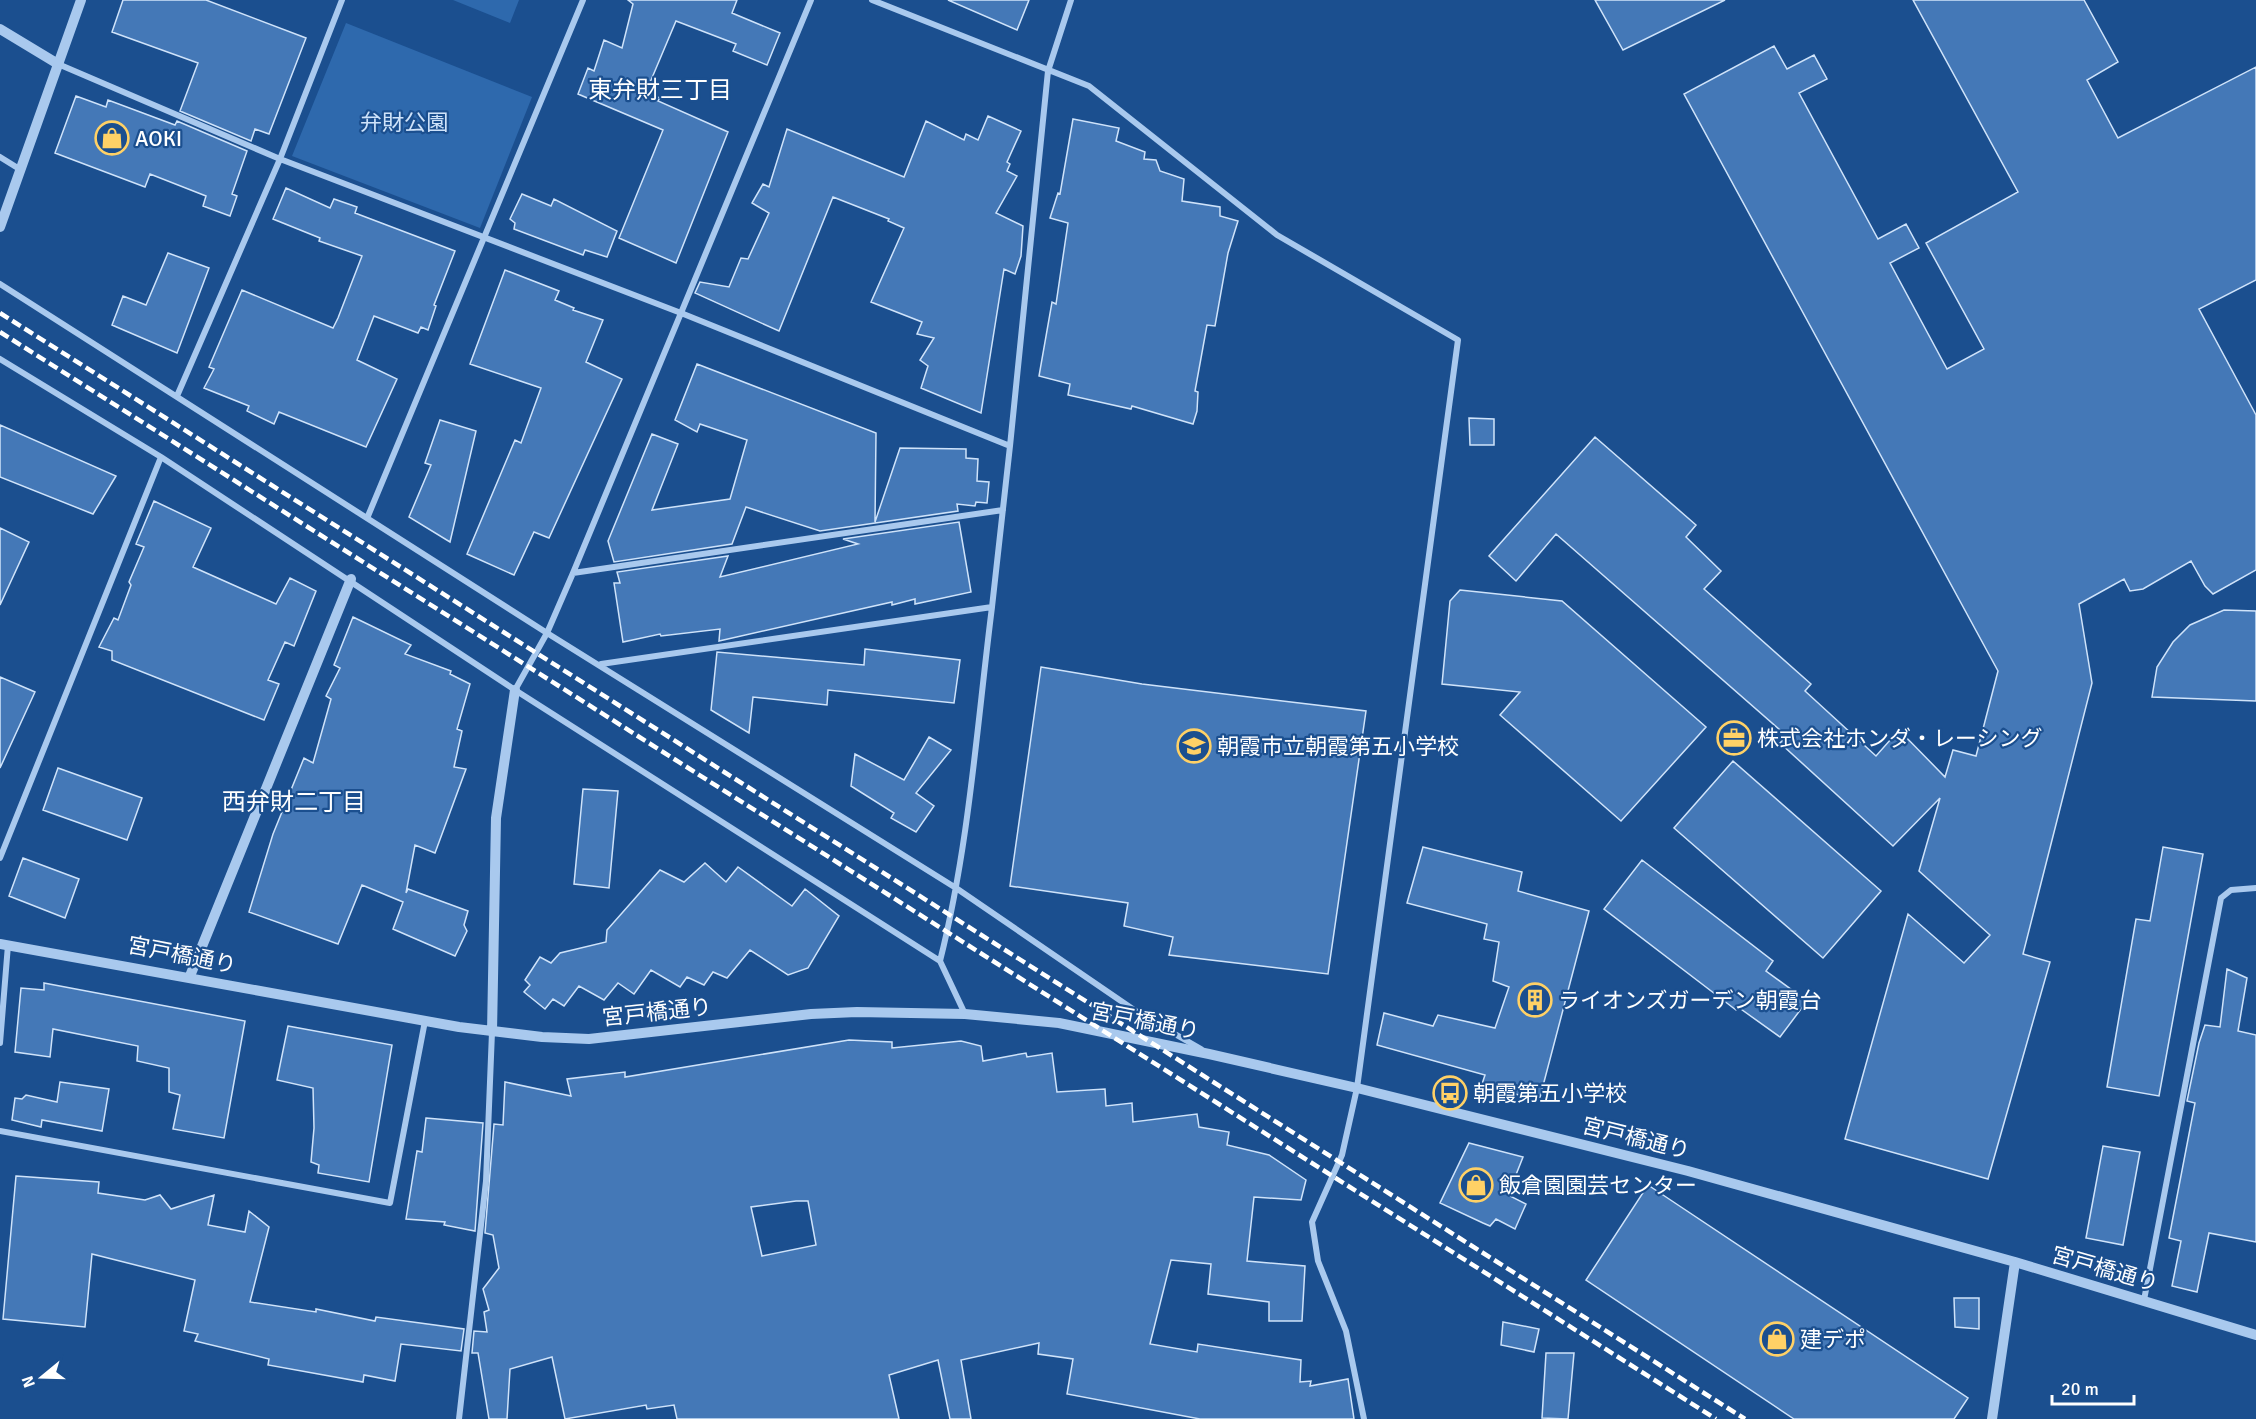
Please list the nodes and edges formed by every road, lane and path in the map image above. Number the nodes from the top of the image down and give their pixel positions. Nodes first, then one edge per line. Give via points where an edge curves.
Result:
1 (81, 0) edge
2 (342, 0) edge
3 (583, 0) edge
4 (811, 0) edge
5 (872, 0) edge
6 (1071, 0) edge
7 (0, 29) edge
8 (58, 64) junction
9 (1048, 71) junction
10 (0, 157) edge
11 (280, 159) junction
12 (21, 170) junction
13 (0, 228) edge
14 (485, 238) junction
15 (0, 284) edge
16 (681, 313) junction
17 (0, 359) edge
18 (177, 396) junction
19 (1010, 446) junction
20 (161, 457) junction
21 (1003, 510) junction
22 (368, 516) junction
23 (573, 573) junction
24 (351, 579) junction
25 (992, 608) junction
26 (547, 633) junction
27 (600, 664) junction
28 (515, 690) junction
29 (0, 858) edge
30 (956, 888) junction
31 (2256, 888) edge
32 (4, 944) edge
33 (940, 961) junction
34 (190, 976) junction
35 (965, 1014) junction
36 (425, 1021) junction
37 (492, 1032) junction
38 (0, 1043) edge
39 (1209, 1054) junction
40 (1357, 1088) junction
41 (0, 1131) edge
42 (2015, 1262) junction
43 (2144, 1300) junction
44 (2256, 1335) edge
45 (459, 1419) edge
46 (1364, 1419) edge
47 (1992, 1419) edge

1 - 8 street
2 - 11 street
3 - 14 street
4 - 16 street
5 - 9 street
6 - 9 street
7 - 8 street
8 - 11 street
8 - 12 street
9 - 19 street
9 - 40 street via 1089,86 1277,235 1458,340
10 - 12 street
11 - 14 street
11 - 18 street
12 - 13 street
14 - 16 street
14 - 22 street
15 - 18 street
16 - 19 street
16 - 23 street
17 - 20 street
18 - 22 street
19 - 21 street
20 - 24 street
20 - 29 street
21 - 23 street
21 - 25 street
22 - 26 street
23 - 26 street
24 - 28 street
24 - 34 street
25 - 27 street
25 - 30 street
26 - 27 street
26 - 28 street
27 - 30 street
28 - 33 street
28 - 37 street via 496,818
30 - 33 street
30 - 39 street via 1140,1014
31 - 43 street via 2231,890 2221,898
32 - 34 street, 宮戸橋通り
32 - 38 street
33 - 35 street
34 - 36 street, 宮戸橋通り
35 - 37 street, 宮戸橋通り via 811,1014 589,1039
35 - 39 street, 宮戸橋通り via 1059,1023
36 - 37 street, 宮戸橋通り
36 - 41 street via 390,1203
37 - 45 street via 486,1180
39 - 40 street, 宮戸橋通り
40 - 42 street, 宮戸橋通り via 1688,1171
40 - 46 street via 1342,1155 1312,1222 1318,1261 1346,1331
42 - 43 street, 宮戸橋通り
42 - 47 street
43 - 44 street, 宮戸橋通り

